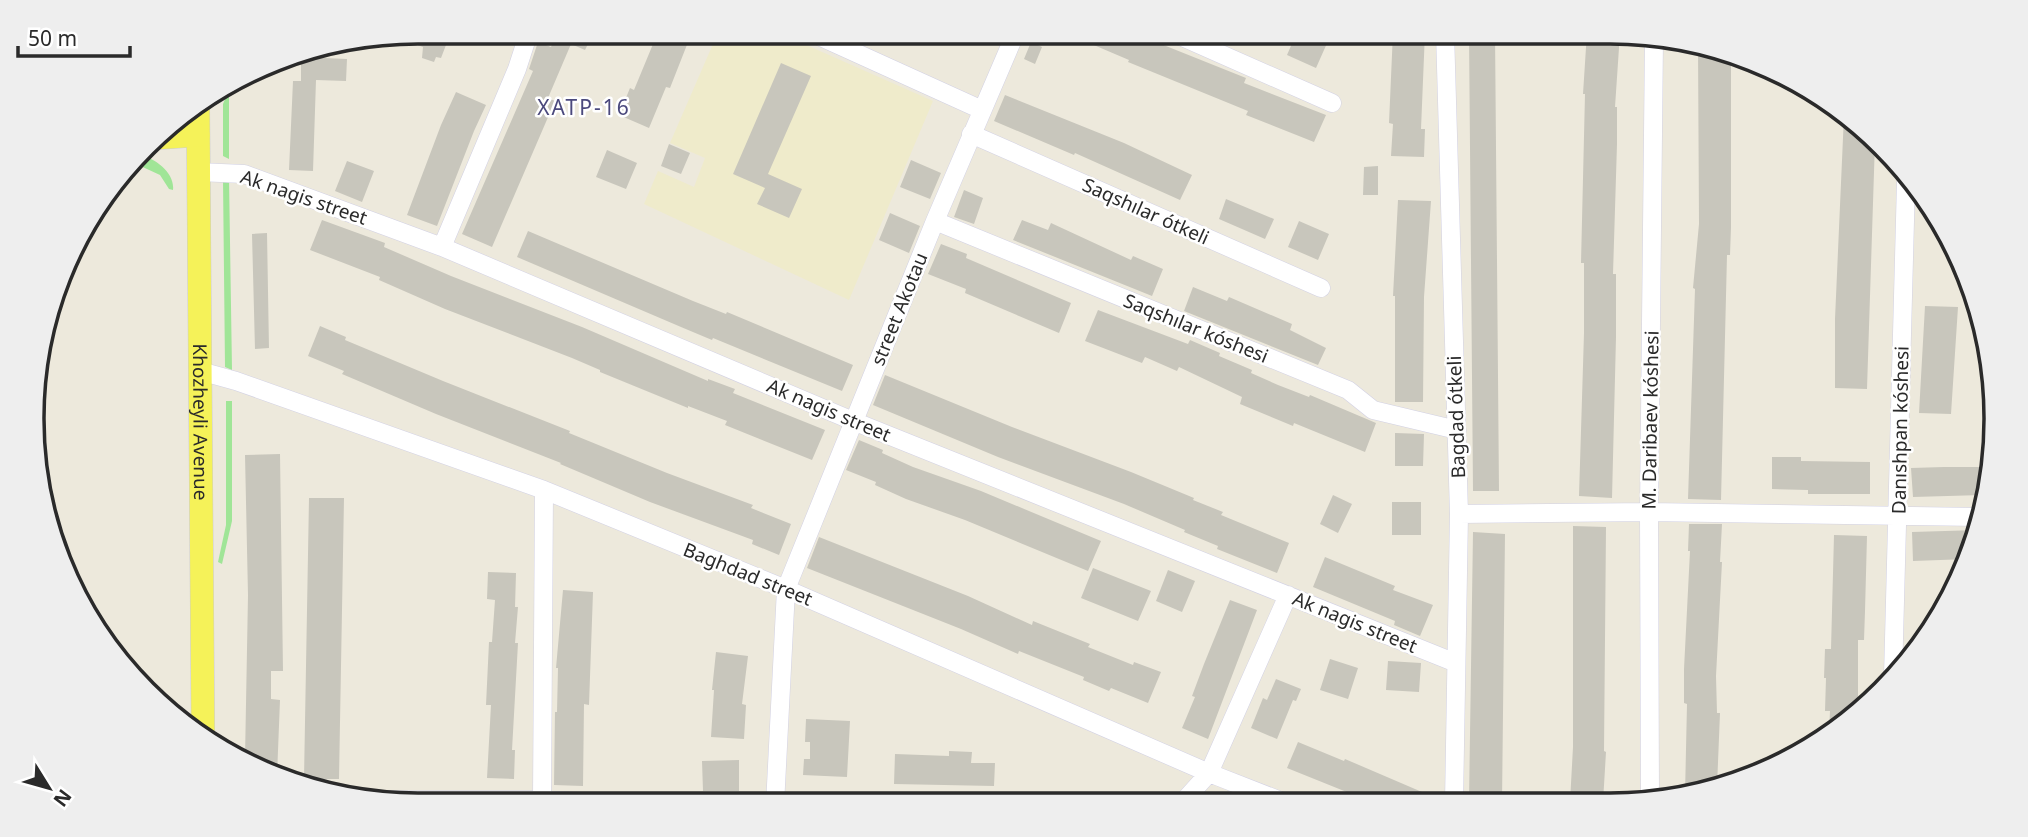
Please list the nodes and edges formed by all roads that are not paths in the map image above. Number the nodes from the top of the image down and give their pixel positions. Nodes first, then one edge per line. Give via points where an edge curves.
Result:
1 (525, 44) edge
2 (836, 44) edge
3 (1011, 44) edge
4 (1198, 44) edge
5 (1445, 44) edge
6 (1654, 47) edge
7 (1332, 103) dead end
8 (982, 110) junction
9 (198, 115) edge
10 (175, 134) edge
11 (971, 134) junction
12 (198, 135) junction
13 (198, 172) junction
14 (1906, 189) edge
15 (935, 221) junction
16 (442, 247) junction
17 (1321, 288) dead end
18 (200, 371) junction
19 (853, 421) junction
20 (1457, 430) junction
21 (544, 491) junction
22 (1649, 512) junction
23 (1459, 514) junction
24 (1898, 515) junction
25 (1970, 517) edge
26 (786, 589) junction
27 (1288, 595) junction
28 (1457, 663) junction
29 (1893, 663) edge
30 (203, 725) edge
31 (1209, 773) junction
32 (1650, 791) edge
33 (541, 793) edge
34 (776, 793) edge
35 (1191, 793) edge
36 (1260, 793) edge
37 (1454, 793) edge

1 - 16 street
2 - 8 street
3 - 8 street, street Akotau
4 - 7 street
5 - 20 street, Bagdad ótkeli
6 - 22 street, M. Daribaev kóshesi
8 - 11 street, street Akotau
9 - 12 main road, Khozheyli Avenue
10 - 12 main road
11 - 15 street, street Akotau
11 - 17 street, Saqshılar ótkeli
12 - 13 main road, Khozheyli Avenue
13 - 16 street, Ak nagis street via 244,174
13 - 18 main road, Khozheyli Avenue
14 - 24 street, Danıshpan kóshesi
15 - 19 street, street Akotau
15 - 20 street, Saqshılar kóshesi via 1349,390 1373,410
16 - 19 street, Ak nagis street
18 - 21 street, Baghdad street
18 - 30 main road, Khozheyli Avenue
19 - 26 street, street Akotau
19 - 27 street, Ak nagis street
20 - 23 street, Bagdad ótkeli
21 - 26 street, Baghdad street
21 - 33 street
22 - 23 street
22 - 24 street
22 - 32 street, M. Daribaev kóshesi
23 - 28 street, Bagdad ótkeli
24 - 25 street
24 - 29 street, Danıshpan kóshesi
26 - 31 street, Baghdad street
26 - 34 street, street Akotau
27 - 28 street, Ak nagis street
27 - 31 street
28 - 37 street, Bagdad ótkeli
31 - 35 street
31 - 36 street, Baghdad street

